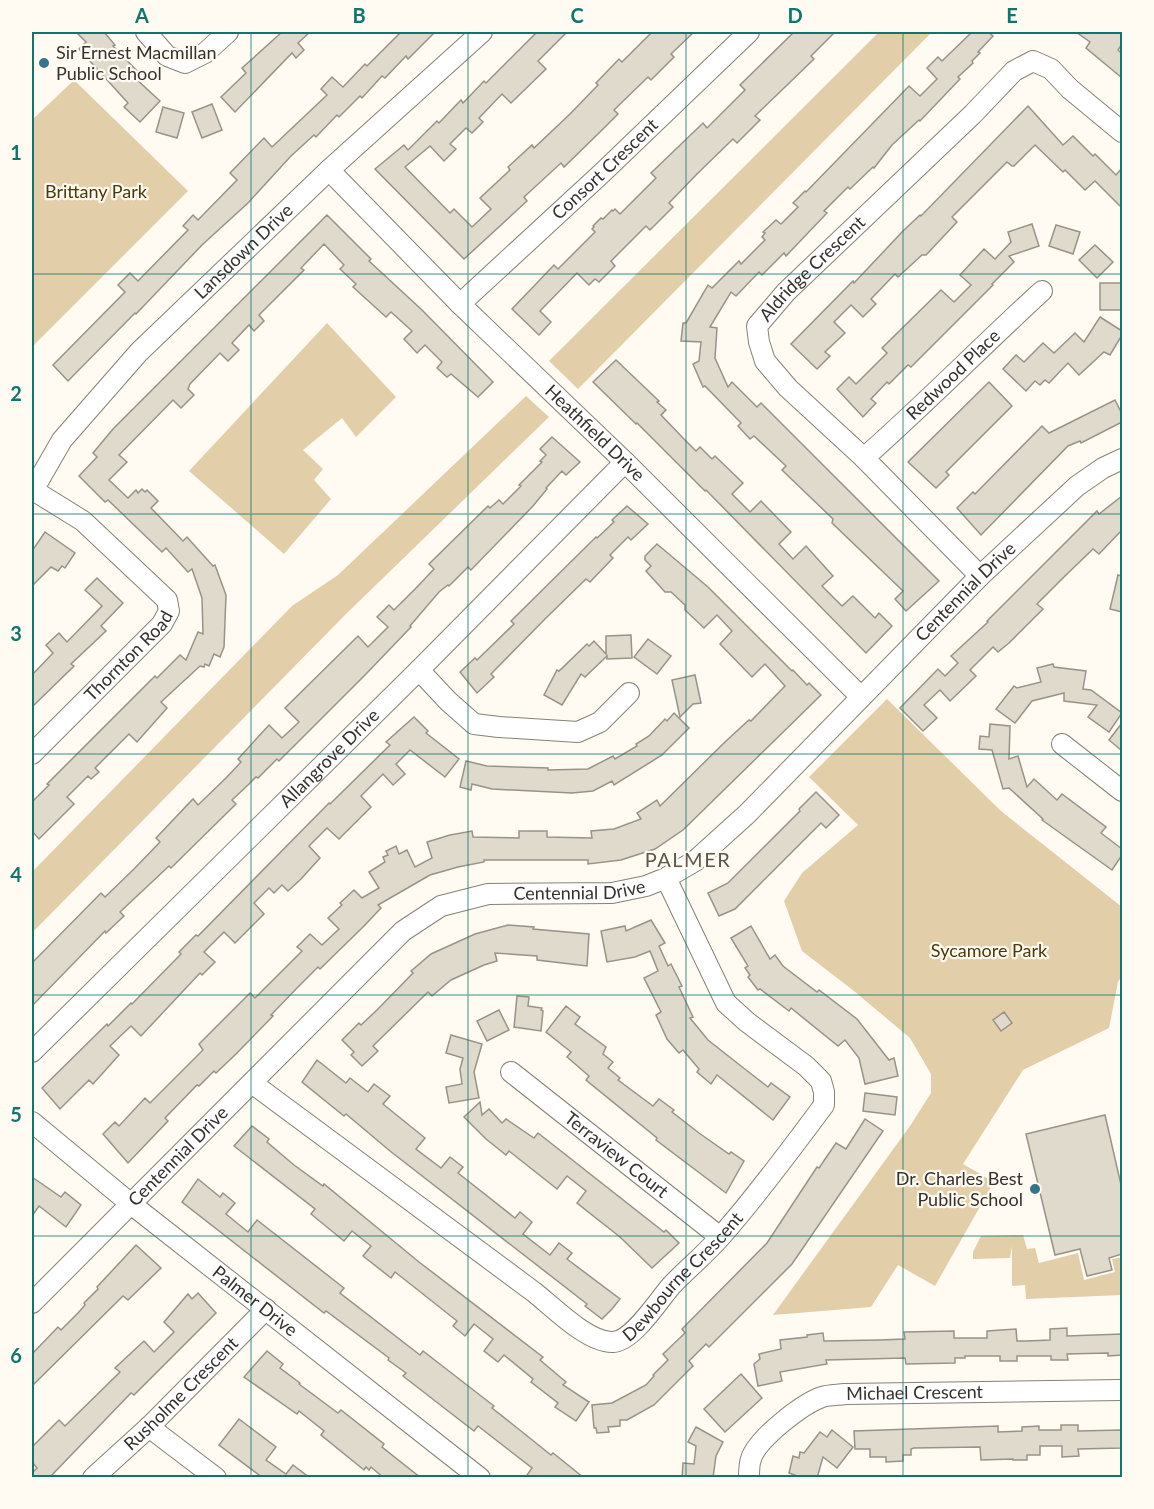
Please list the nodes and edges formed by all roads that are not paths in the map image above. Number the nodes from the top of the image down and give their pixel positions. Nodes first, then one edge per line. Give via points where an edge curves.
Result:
1 (146, 32) edge
2 (228, 32) edge
3 (482, 32) edge
4 (749, 32) edge
5 (1122, 132) edge
6 (329, 170) junction
7 (1042, 291) dead end
8 (460, 304) junction
9 (864, 458) junction
10 (1122, 459) edge
11 (625, 462) junction
12 (32, 491) edge
13 (980, 576) junction
14 (419, 670) junction
15 (629, 693) dead end
16 (861, 697) junction
17 (1062, 744) dead end
18 (32, 754) edge
19 (1122, 791) edge
20 (666, 878) junction
21 (32, 1052) edge
22 (511, 1072) dead end
23 (252, 1083) junction
24 (32, 1122) edge
25 (131, 1204) junction
26 (720, 1237) junction
27 (32, 1303) edge
28 (266, 1309) junction
29 (1122, 1390) edge
30 (149, 1427) junction
31 (93, 1478) edge
32 (216, 1478) edge
33 (480, 1478) edge
34 (749, 1478) edge

1 - 2 street via 167,56 185,63 205,53
3 - 6 street, Lansdown Drive
4 - 8 street, Consort Crescent
5 - 9 street, Aldridge Crescent via 1051,69 1033,61 1014,71 786,292 757,326 765,361 788,388
6 - 8 street, Heathfield Drive
6 - 12 street, Lansdown Drive via 139,352 62,440
7 - 9 street, Redwood Place
8 - 11 street, Heathfield Drive
9 - 13 street, Aldridge Crescent
10 - 13 street, Centennial Drive via 1077,486
11 - 14 street, Allangrove Drive
11 - 16 street, Heathfield Drive
12 - 18 street, Thornton Road via 83,521 167,600 169,611 162,624
13 - 16 street, Centennial Drive
14 - 15 street via 474,724 499,727 578,732 600,722
14 - 21 street, Allangrove Drive
16 - 20 street, Centennial Drive via 747,814 695,861
17 - 19 street
20 - 23 street, Centennial Drive via 612,893 488,894 441,906 403,931
20 - 26 street, Dewbourne Crescent via 726,1003 806,1066 821,1081 824,1092 824,1105 758,1194
22 - 26 street, Terraview Court
23 - 25 street, Centennial Drive
23 - 26 street, Dewbourne Crescent via 599,1341 616,1342 632,1334
24 - 25 street, Palmer Drive
25 - 27 street, Centennial Drive
25 - 28 street, Palmer Drive
28 - 30 street, Rusholme Crescent
28 - 33 street, Palmer Drive
29 - 34 street, Michael Crescent via 822,1397 789,1417 761,1443 751,1457
30 - 31 street, Rusholme Crescent
30 - 32 street

